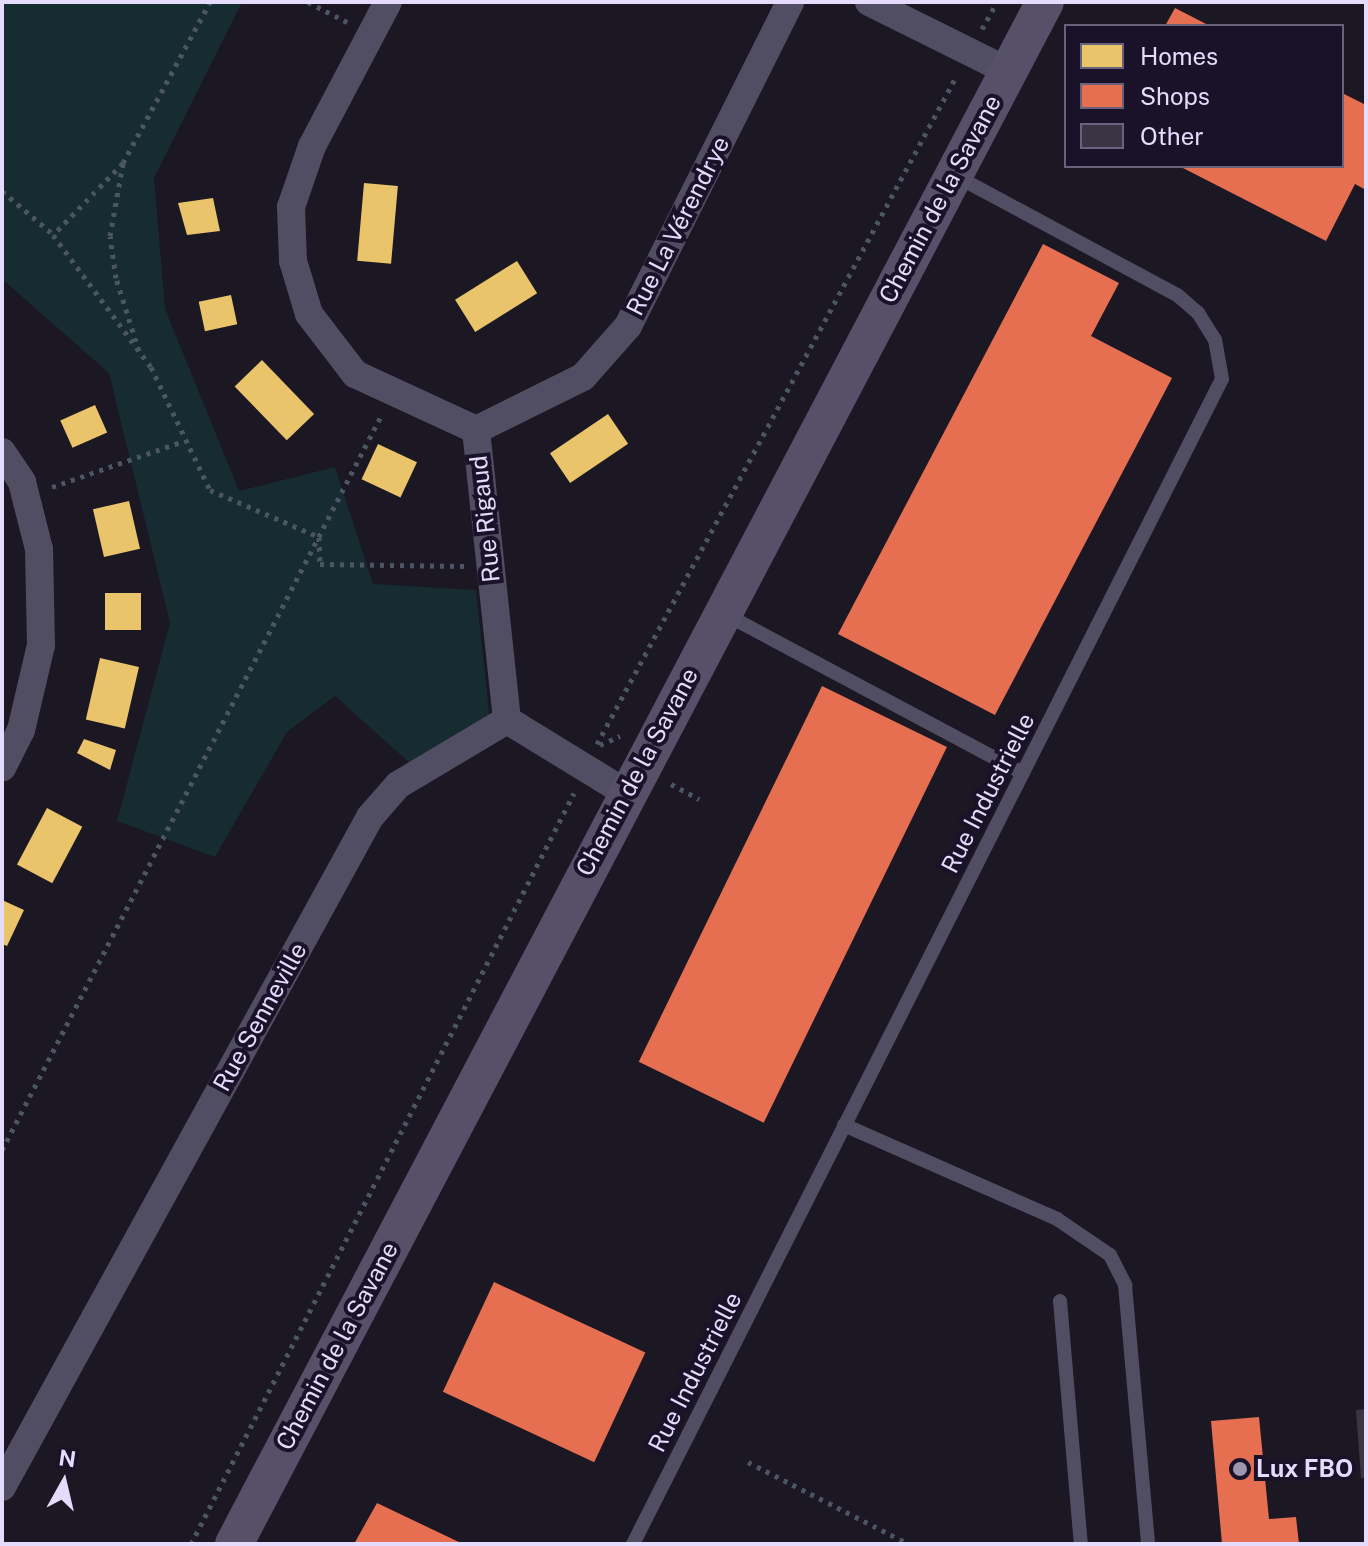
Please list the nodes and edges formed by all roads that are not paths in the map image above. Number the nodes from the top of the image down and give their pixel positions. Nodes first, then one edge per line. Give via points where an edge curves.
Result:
1 (388, 2) edge
2 (790, 2) edge
3 (869, 2) edge
4 (1045, 2) edge
5 (1008, 71) junction
6 (952, 174) junction
7 (476, 430) junction
8 (2, 452) edge
9 (721, 612) junction
10 (507, 720) junction
11 (2, 768) edge
12 (1023, 773) junction
13 (642, 785) junction
14 (844, 1125) junction
15 (1060, 1301) dead end
16 (2, 1487) edge
17 (234, 1544) edge
18 (633, 1544) edge
19 (1081, 1544) edge
20 (1148, 1544) edge

1 - 7 street, Rue Rigaud via 308,158 291,207 293,261 309,314 355,374
2 - 7 street, Rue La Vérendrye via 628,326 583,377
3 - 5 street
4 - 5 street, Chemin de la Savane
5 - 6 street, Chemin de la Savane
6 - 9 street, Chemin de la Savane
6 - 12 lane, Rue Industrielle via 1177,295 1198,313 1215,340 1222,379
7 - 10 street, Rue Rigaud
8 - 11 street via 26,497 39,549 41,645 21,730
9 - 12 lane
9 - 13 street, Chemin de la Savane
10 - 13 street
10 - 16 street, Rue Senneville via 398,785 370,817
12 - 14 lane, Rue Industrielle
13 - 17 street, Chemin de la Savane
14 - 18 lane, Rue Industrielle
14 - 20 lane via 1057,1219 1110,1255 1125,1285
15 - 19 lane

